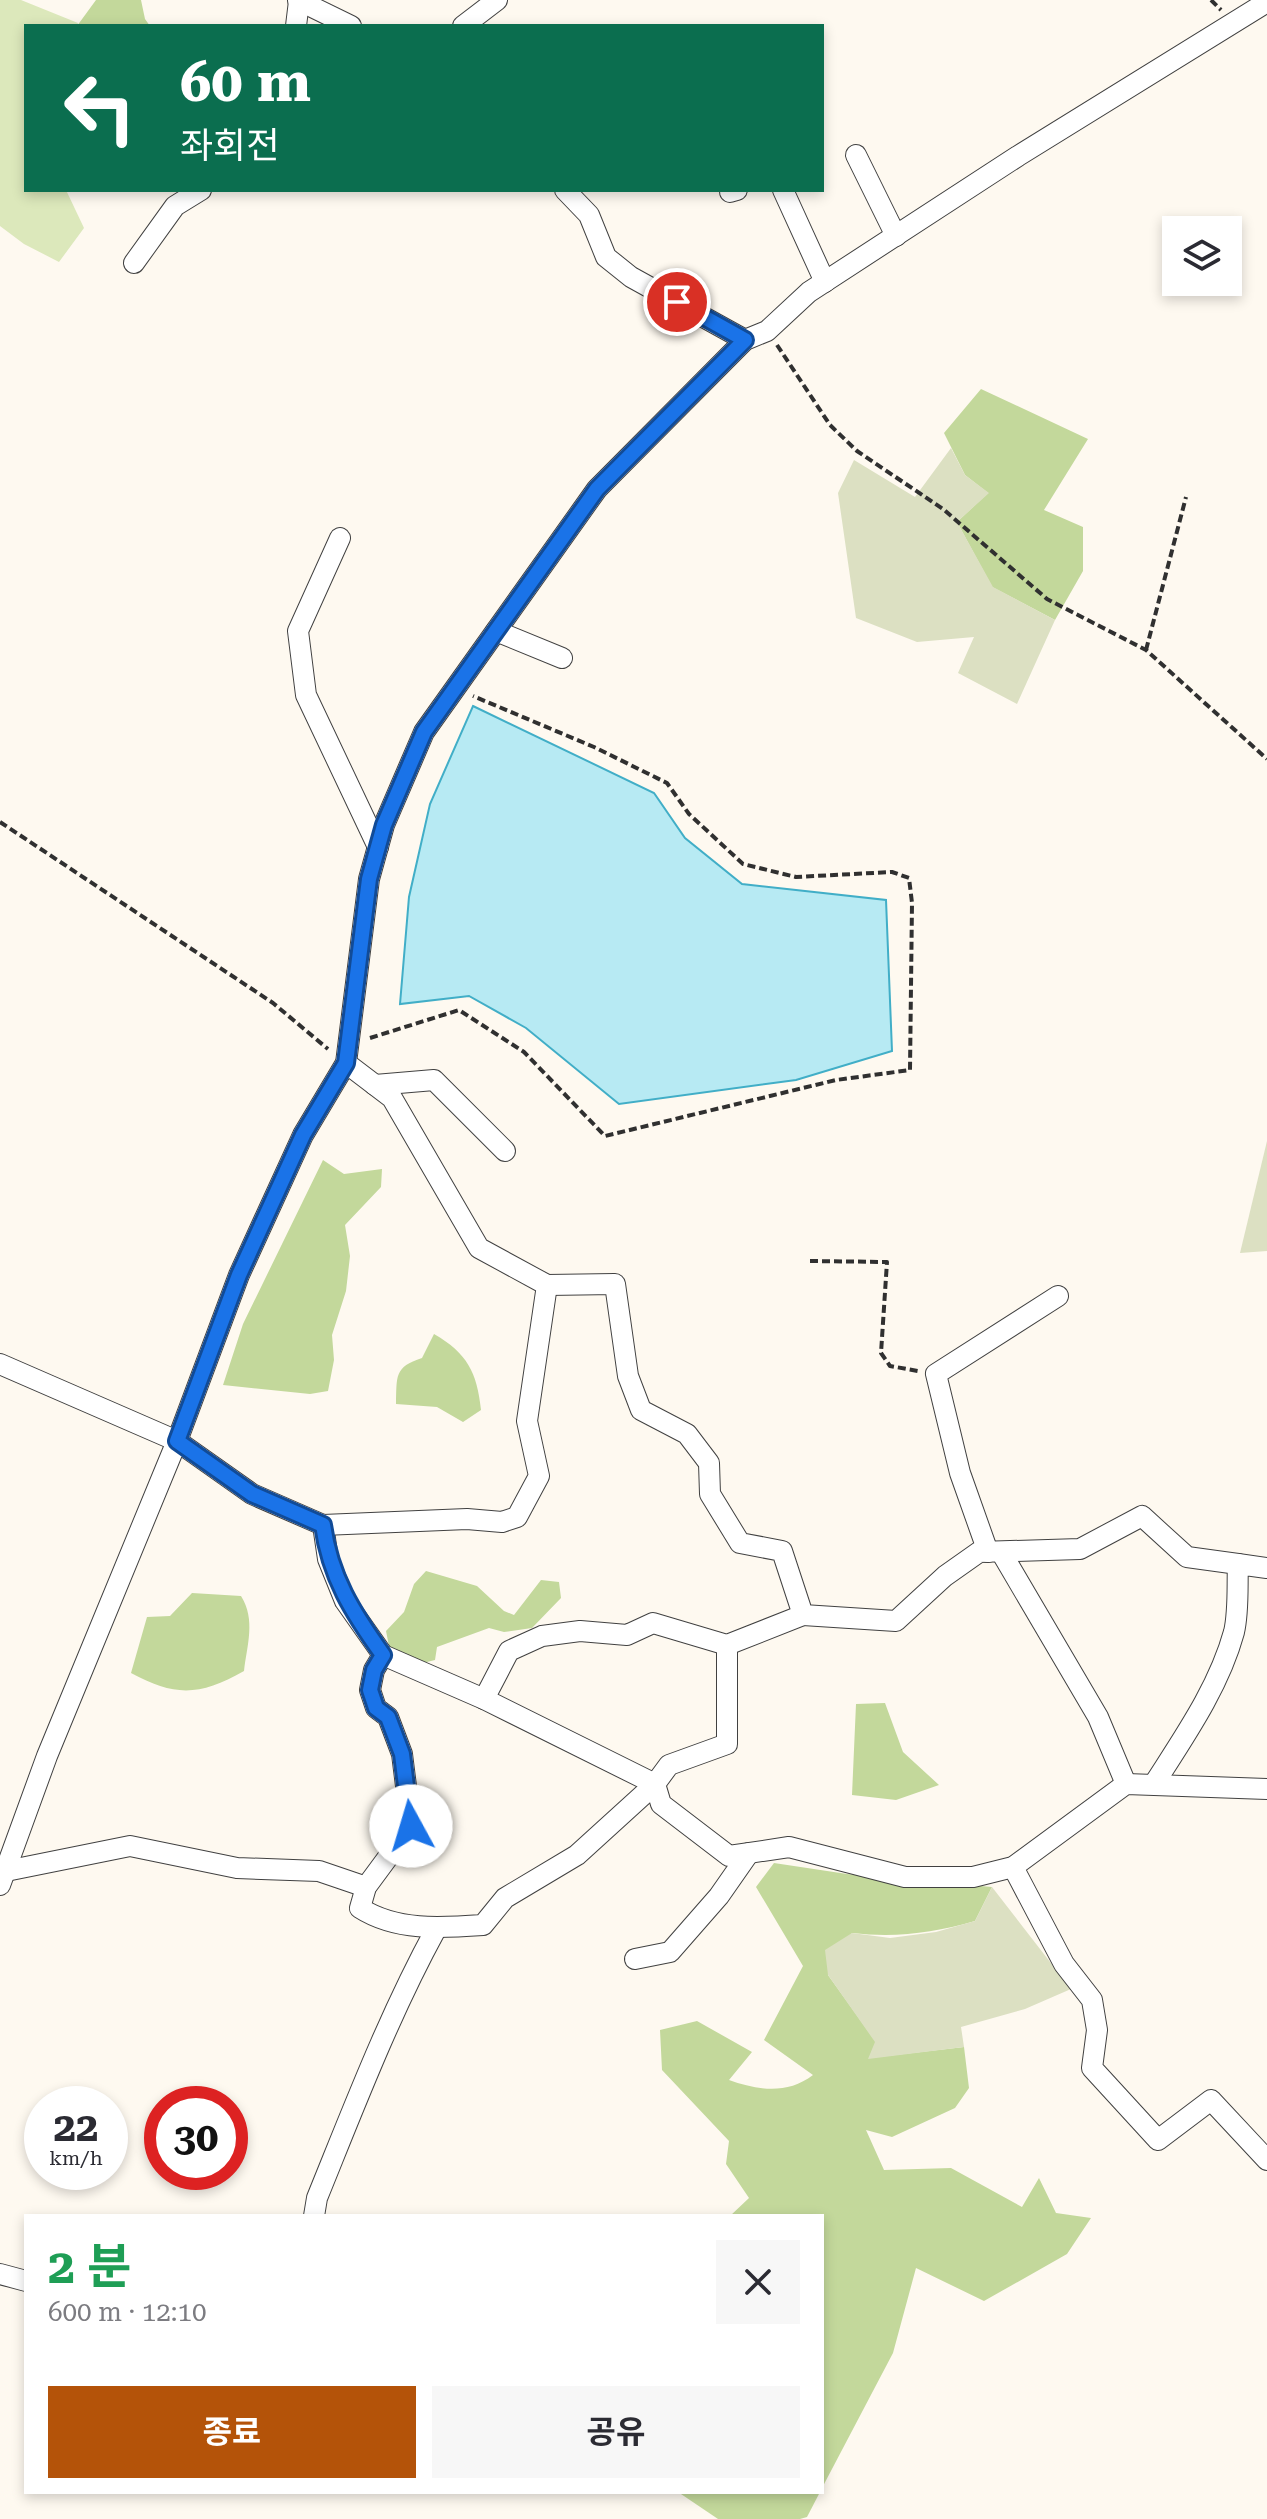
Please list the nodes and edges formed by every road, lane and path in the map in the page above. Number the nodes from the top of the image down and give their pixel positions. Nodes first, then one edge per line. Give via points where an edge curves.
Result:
1 (497, 0) edge
2 (299, 1) edge
3 (1267, 2) edge
4 (296, 24) edge
5 (347, 24) edge
6 (466, 24) edge
7 (856, 155) dead end
8 (198, 192) edge
9 (567, 192) edge
10 (784, 192) edge
11 (896, 236) junction
12 (134, 263) dead end
13 (825, 282) junction
14 (767, 331) junction
15 (745, 340) junction
16 (1186, 497) dead end
17 (340, 538) dead end
18 (496, 631) junction
19 (1146, 650) junction
20 (562, 658) dead end
21 (455, 688) junction
22 (1267, 759) edge
23 (0, 822) edge
24 (378, 847) junction
25 (347, 1053) junction
26 (375, 1085) junction
27 (505, 1151) dead end
28 (810, 1261) dead end
29 (547, 1285) junction
30 (1058, 1296) dead end
31 (0, 1364) edge
32 (936, 1374) junction
33 (177, 1441) junction
34 (323, 1525) junction
35 (994, 1552) junction
36 (1238, 1564) junction
37 (1267, 1568) edge
38 (803, 1615) junction
39 (727, 1645) junction
40 (383, 1655) junction
41 (484, 1699) junction
42 (655, 1784) junction
43 (1126, 1784) junction
44 (1154, 1784) junction
45 (1267, 1789) edge
46 (749, 1853) junction
47 (1013, 1867) junction
48 (3, 1878) edge
49 (366, 1887) junction
50 (436, 1929) junction
51 (635, 1959) dead end
52 (1267, 2160) edge
53 (314, 2214) edge
54 (0, 2274) edge
55 (24, 2280) edge

1 - 6 street
2 - 4 street
2 - 5 street
3 - 11 street
7 - 11 street
8 - 12 street via 175,206
9 - 15 street via 589,215 606,257 631,277
10 - 13 street
11 - 13 street
13 - 14 street
14 - 15 street
14 - 19 path via 830,425 857,451 943,509 1047,599
15 - 18 street via 597,489
16 - 19 path
17 - 24 street via 298,631 306,695
18 - 20 street
18 - 21 street
19 - 22 path
21 - 24 street via 424,732
21 - 25 path via 667,783 689,814 743,864 796,877 892,872 909,878 910,1070 836,1080 605,1136 524,1052 459,1010
23 - 25 path
24 - 25 street via 369,879
25 - 26 street
25 - 33 street via 245,1261
26 - 27 street via 434,1080
26 - 29 street via 392,1098 479,1248
28 - 32 path via 887,1262 881,1353 890,1366
29 - 34 street via 527,1421 539,1476 517,1517 502,1522
29 - 38 street via 615,1284 628,1376 641,1410 687,1434 709,1463 710,1494 740,1543 782,1551
30 - 32 street
31 - 33 street
32 - 35 street via 960,1473
33 - 34 street via 252,1494
33 - 48 street via 47,1756
34 - 40 street via 328,1559 345,1601
35 - 36 street via 1080,1549 1142,1516 1187,1557
35 - 38 street via 979,1552 896,1621
35 - 43 street via 1098,1717
36 - 37 street
36 - 44 street via 1235,1629 1223,1665
38 - 39 street
39 - 41 street via 653,1623 627,1635 580,1631 542,1636 509,1651
39 - 42 street via 727,1744 669,1765
40 - 41 street
40 - 49 street via 370,1690 376,1708 388,1717 402,1754 411,1826
41 - 42 street
42 - 46 street via 661,1804 729,1856
42 - 50 street via 577,1855 505,1898 483,1925
43 - 44 street
43 - 47 street
44 - 45 street
46 - 47 street via 789,1847 905,1877 973,1877
46 - 51 street via 670,1952
47 - 52 street via 1064,1964 1092,2000 1097,2030 1092,2068 1158,2140 1211,2100
48 - 49 street via 130,1846 237,1868 319,1871
49 - 50 street via 360,1908 379,1920
50 - 53 street via 378,2049
54 - 55 street

